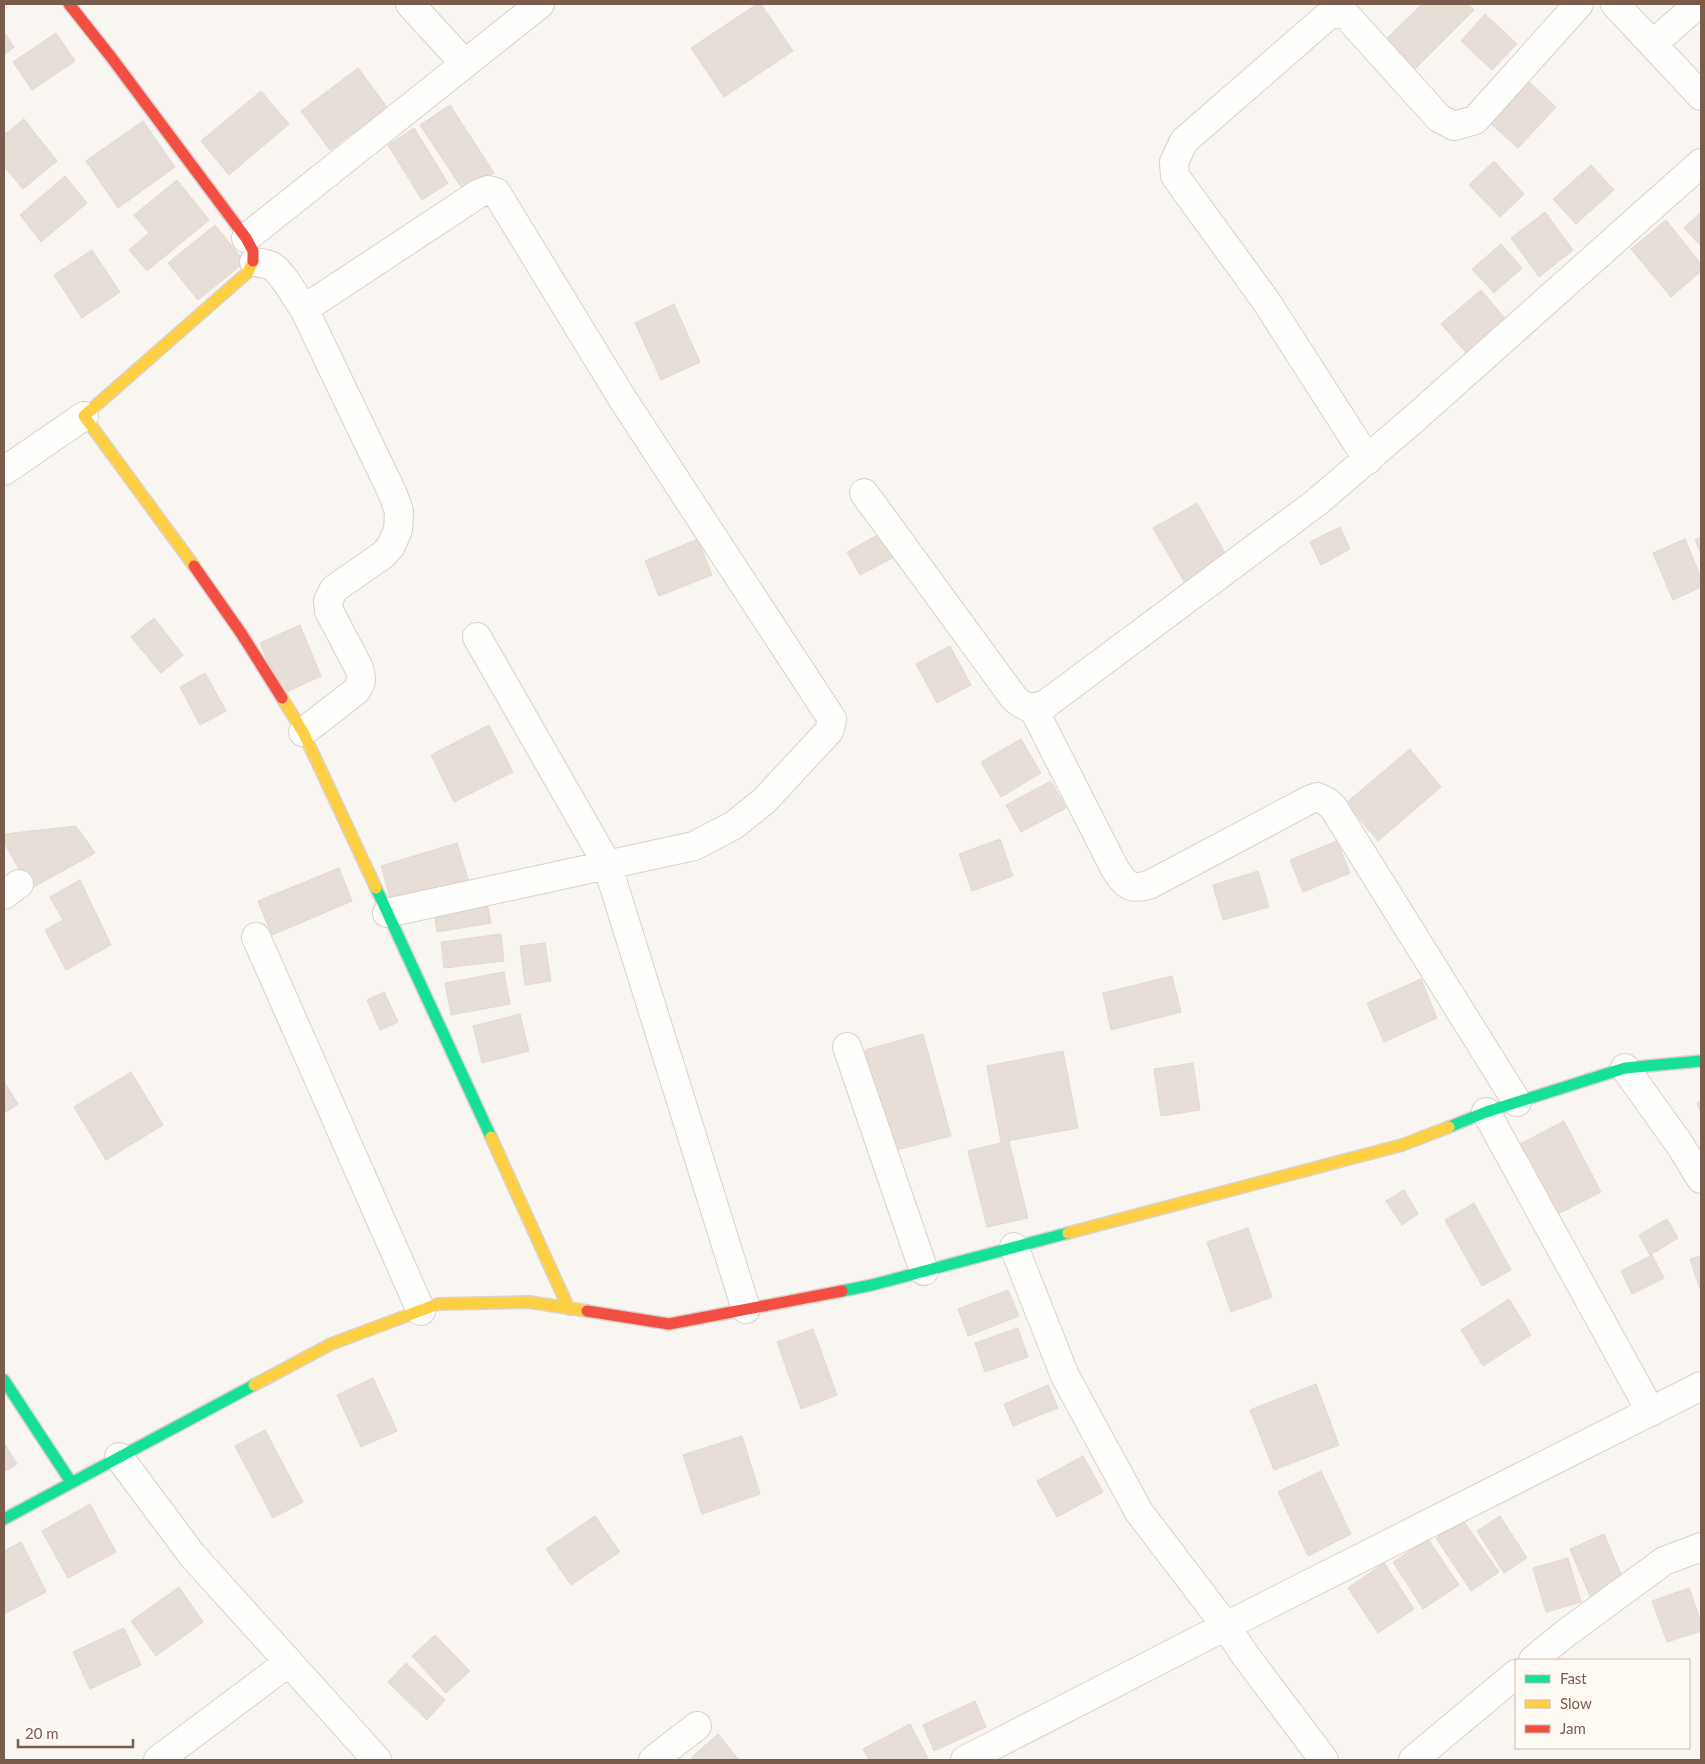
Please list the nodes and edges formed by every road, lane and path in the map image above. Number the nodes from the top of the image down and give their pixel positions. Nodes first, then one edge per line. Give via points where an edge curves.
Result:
1 (69, 4) edge
2 (410, 4) edge
3 (540, 4) edge
4 (1579, 4) edge
5 (1615, 4) edge
6 (1698, 4) edge
7 (1653, 44) junction
8 (465, 64) junction
9 (1701, 96) edge
10 (1701, 163) edge
11 (250, 250) junction
12 (304, 309) junction
13 (84, 416) junction
14 (1368, 460) junction
15 (4, 471) edge
16 (864, 493) dead end
17 (477, 638) dead end
18 (1033, 708) junction
19 (303, 732) junction
20 (607, 864) junction
21 (387, 913) junction
22 (256, 937) dead end
23 (847, 1047) dead end
24 (1701, 1061) edge
25 (1625, 1068) junction
26 (1517, 1102) junction
27 (1486, 1112) junction
28 (1701, 1179) edge
29 (1014, 1247) junction
30 (924, 1271) junction
31 (569, 1309) junction
32 (746, 1309) junction
33 (421, 1311) junction
34 (4, 1380) edge
35 (1701, 1386) edge
36 (1651, 1412) junction
37 (119, 1457) junction
38 (71, 1482) junction
39 (4, 1518) edge
40 (1701, 1547) edge
41 (1226, 1626) junction
42 (1534, 1659) edge
43 (290, 1662) junction
44 (1515, 1675) edge
45 (697, 1726) dead end
46 (158, 1760) edge
47 (377, 1760) edge
48 (653, 1760) edge
49 (965, 1760) edge
50 (1324, 1760) edge
51 (1413, 1760) edge

1 - 11 street
2 - 8 street
3 - 8 street
4 - 14 street via 1475,120 1454,126 1439,118 1346,15 1331,13 1184,141 1174,162 1175,176 1266,301
5 - 7 street
6 - 7 street
7 - 9 street
8 - 11 street
10 - 14 street
11 - 12 street via 262,263 273,267
11 - 13 street via 248,272
12 - 19 street via 399,511 398,530 391,546 334,589 328,602 359,668 361,684 356,692
12 - 20 street via 478,194 488,190 496,192 622,398 829,713 832,719 829,731 764,801 734,825 694,846
13 - 15 street
13 - 19 street via 241,633
14 - 18 street via 1317,502 1046,704
16 - 18 street via 1014,698 1022,706
17 - 20 street
18 - 26 street via 1115,869 1124,883 1137,888 1149,885 1309,800 1317,797 1334,807
19 - 21 street
20 - 21 street
20 - 32 street
21 - 31 street
22 - 33 street
23 - 30 street
24 - 25 street
25 - 26 street
25 - 28 street
26 - 27 street
27 - 29 street via 1402,1145
27 - 36 street
29 - 30 street
29 - 41 street via 1065,1376 1139,1512
30 - 32 street via 872,1285
31 - 32 street via 669,1324
31 - 33 street via 520,1303 438,1304
33 - 37 street via 331,1344
34 - 38 street
35 - 36 street
36 - 41 street
37 - 38 street
37 - 43 street via 192,1555
38 - 39 street
40 - 42 street via 1664,1561
41 - 49 street
41 - 50 street
43 - 46 street
43 - 47 street
44 - 51 street
45 - 48 street

